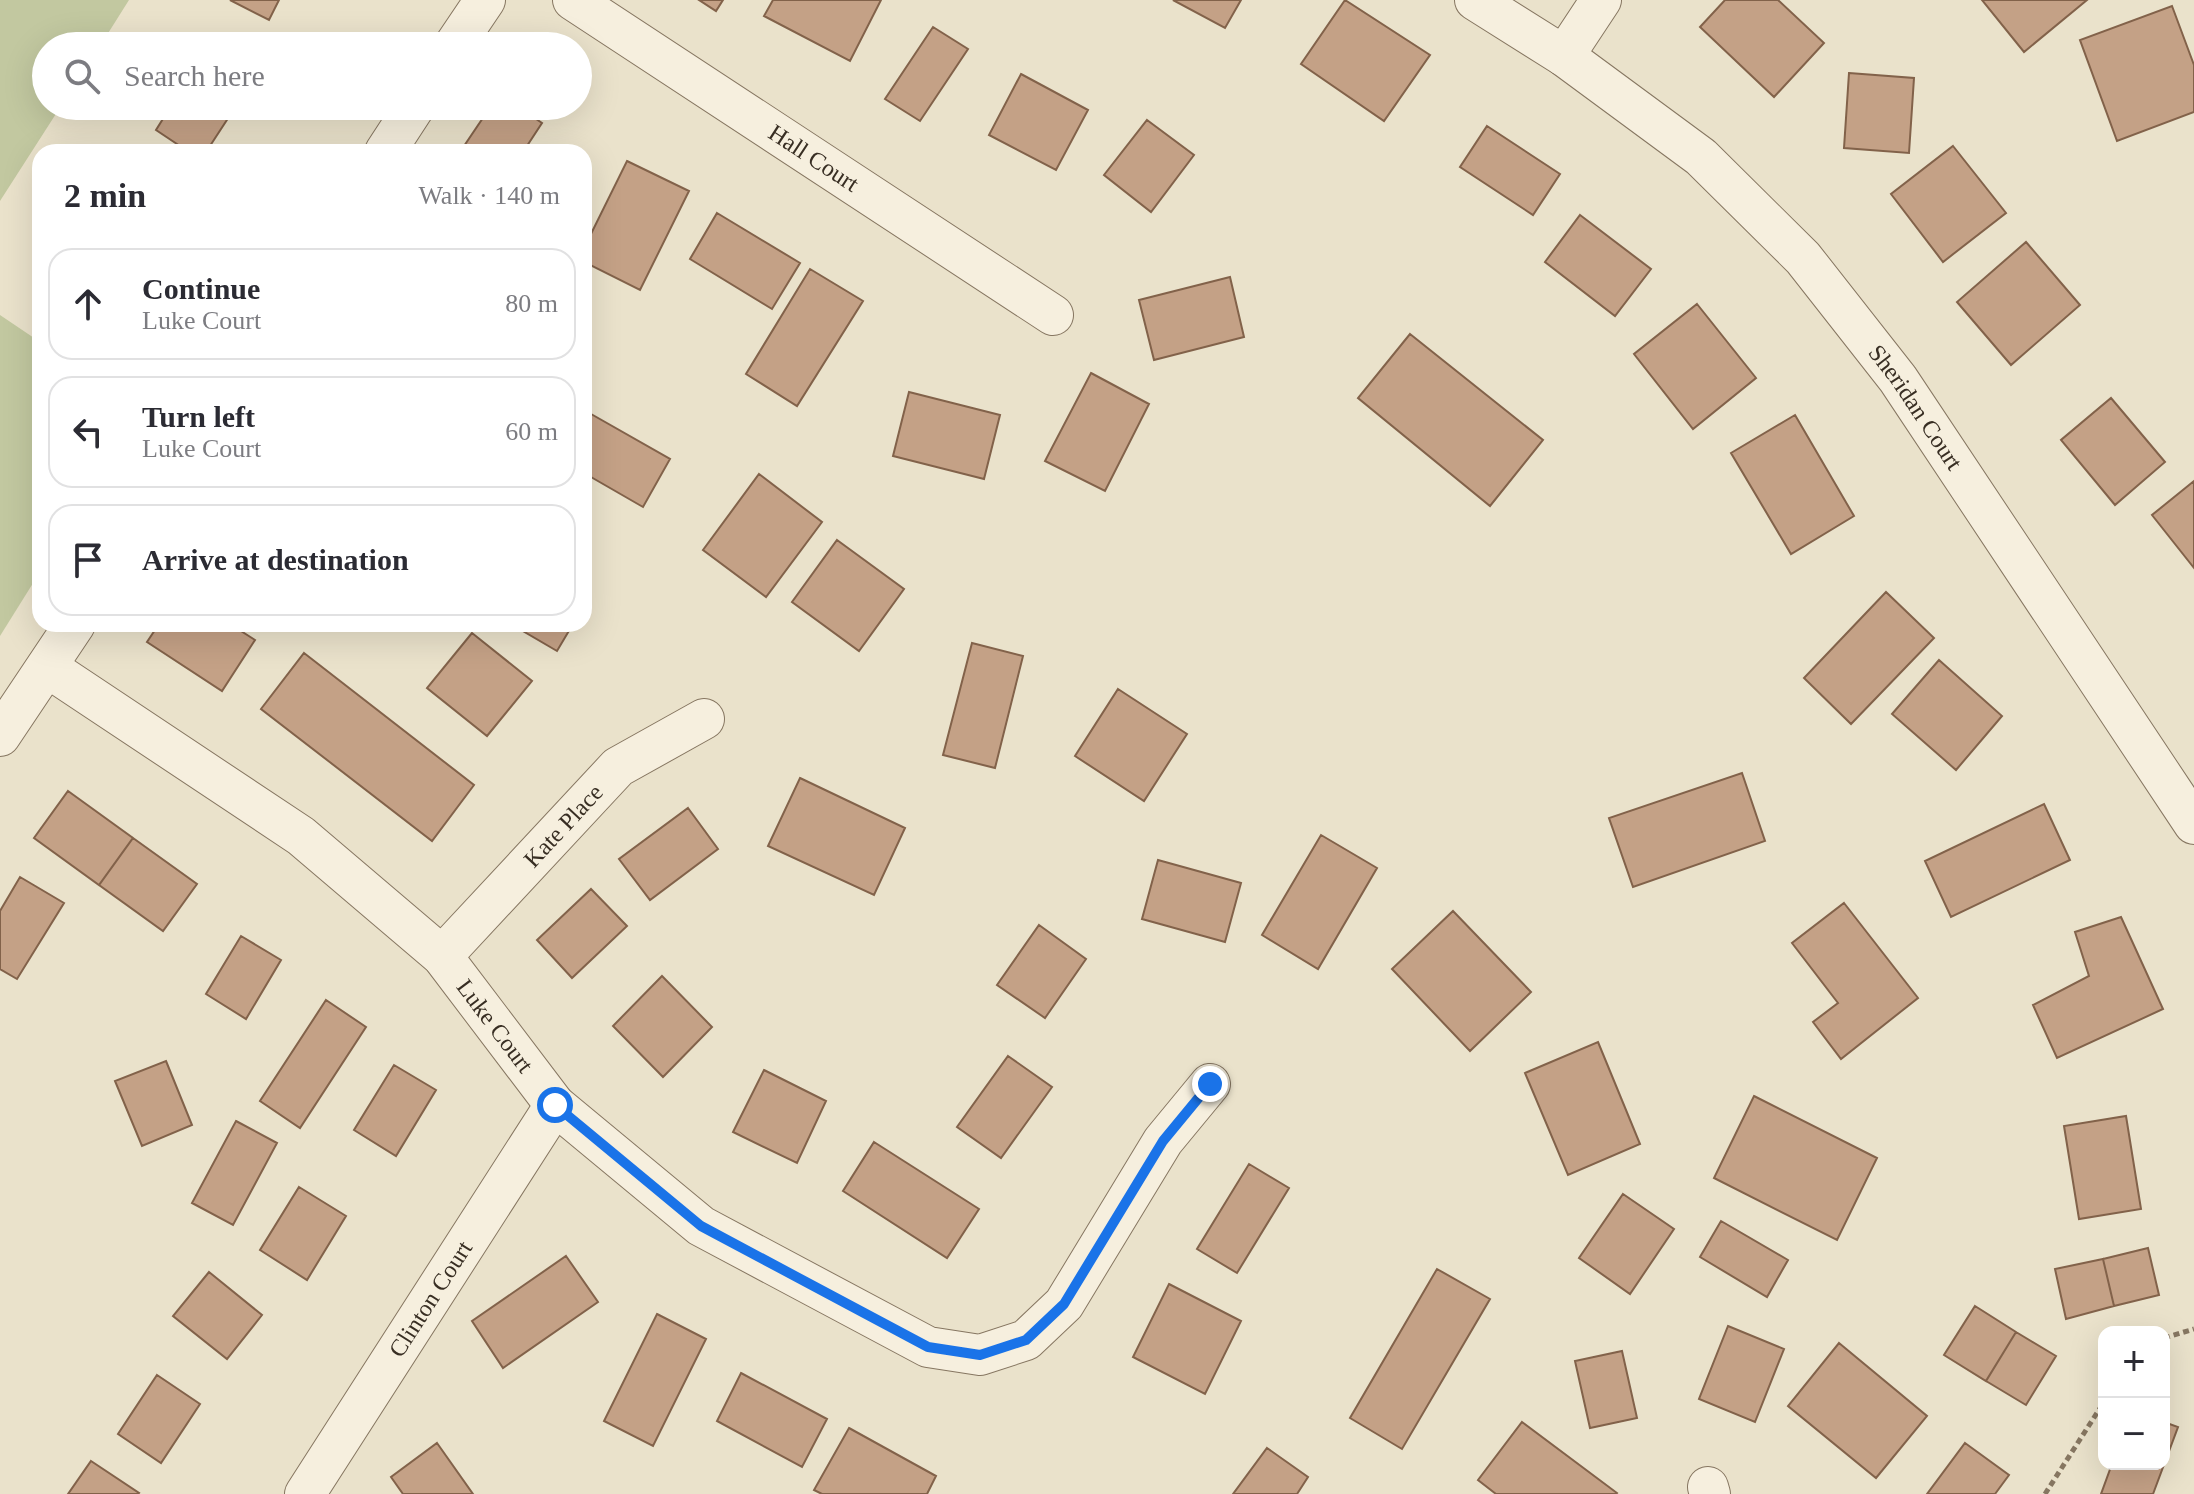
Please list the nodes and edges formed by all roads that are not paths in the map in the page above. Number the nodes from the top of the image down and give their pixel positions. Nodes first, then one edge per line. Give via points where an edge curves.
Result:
1 (485, 0) edge
2 (573, 0) edge
3 (1475, 0) edge
4 (1601, 0) edge
5 (463, 32) edge
6 (1564, 56) junction
7 (406, 120) edge
8 (390, 144) edge
9 (1053, 315) dead end
10 (70, 632) edge
11 (47, 667) junction
12 (704, 719) dead end
13 (0, 736) edge
14 (2194, 824) edge
15 (442, 956) junction
16 (1210, 1084) dead end
17 (555, 1105) junction
18 (305, 1494) edge

1 - 5 street
2 - 9 street, Hall Court
3 - 6 street, Sheridan Court
4 - 6 street
6 - 14 street, Sheridan Court via 1701,157 1803,258 1898,379
7 - 8 street
10 - 11 street
11 - 13 street
11 - 15 street, Luke Court via 301,836
12 - 15 street, Kate Place via 618,767
15 - 17 street, Luke Court
16 - 17 street, Luke Court via 1163,1141 1064,1304 1026,1340 980,1355 928,1347 701,1226
17 - 18 street, Clinton Court

